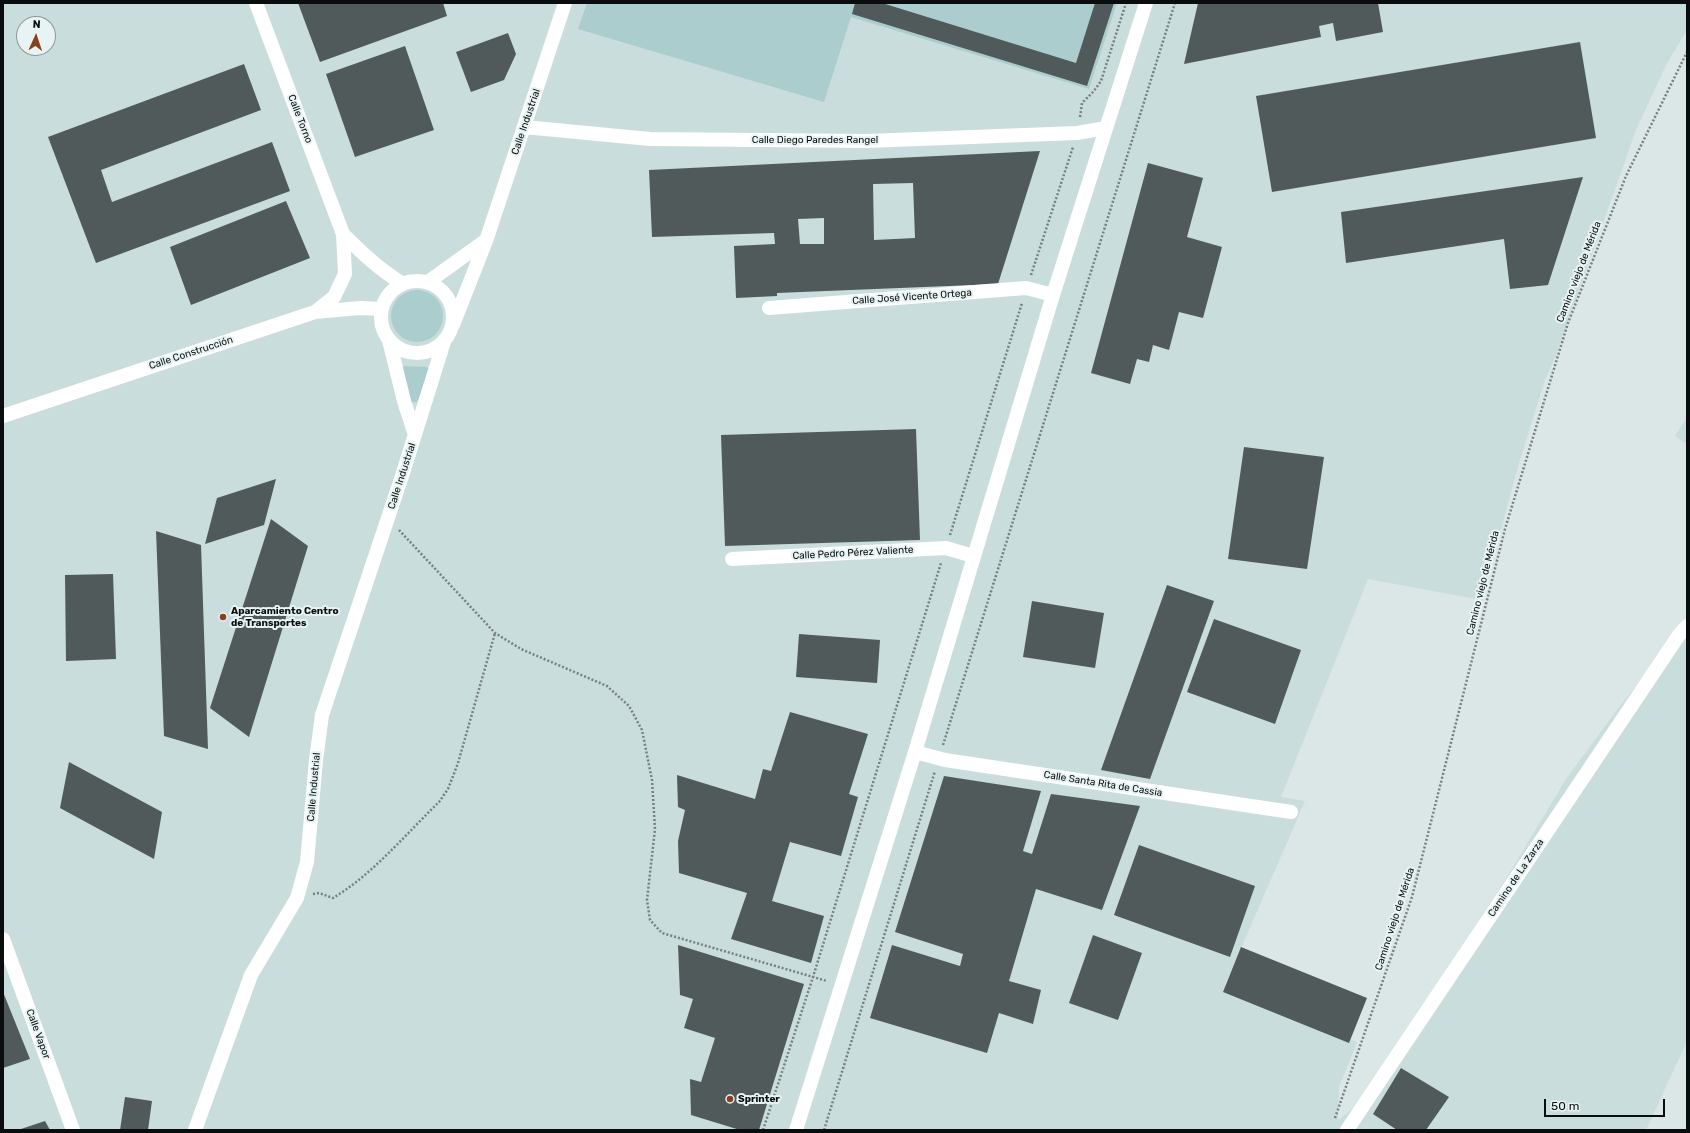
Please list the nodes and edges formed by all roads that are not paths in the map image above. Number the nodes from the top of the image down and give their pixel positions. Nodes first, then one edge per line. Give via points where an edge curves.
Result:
1 (256, 3) edge
2 (565, 3) edge
3 (1146, 3) edge
4 (524, 127) junction
5 (1106, 128) junction
6 (343, 234) junction
7 (486, 241) junction
8 (428, 282) junction
9 (403, 284) junction
10 (1053, 295) junction
11 (769, 308) dead end
12 (382, 309) junction
13 (315, 312) junction
14 (453, 326) junction
15 (389, 340) junction
16 (444, 342) junction
17 (3, 416) edge
18 (415, 435) junction
19 (973, 556) junction
20 (732, 559) dead end
21 (1687, 626) edge
22 (915, 752) junction
23 (1292, 812) dead end
24 (3, 939) edge
25 (73, 1130) edge
26 (195, 1130) edge
27 (796, 1130) edge
28 (1347, 1130) edge

1 - 6 street, Calle Torno
2 - 4 street, Calle Industrial
3 - 5 street
4 - 5 street, Calle Diego Paredes Rangel via 650,139 867,141 1078,132
4 - 7 street, Calle Industrial
5 - 10 street
6 - 9 street, Calle Torno via 367,259
6 - 13 street, Calle Torno via 346,274 334,298
7 - 8 street
7 - 14 street, Calle Industrial
8 - 9 street
8 - 14 street via 446,295 451,304
9 - 12 street via 390,294
10 - 11 street, Calle José Vicente Ortega via 1026,288
10 - 19 street
12 - 13 street, Calle Construcción
12 - 15 street via 383,331
13 - 17 street, Calle Construcción
14 - 16 street
15 - 16 street via 398,348 416,353 434,349
15 - 18 street, Calle Industrial
16 - 18 street, Calle Industrial
18 - 26 street, Calle Industrial via 322,715 307,862 297,898 251,975
19 - 20 street, Calle Pedro Pérez Valiente via 946,548
19 - 22 street
21 - 28 street, Camino de La Zarza via 1679,634
22 - 23 street, Calle Santa Rita de Cassia via 939,759
22 - 27 street
24 - 25 street, Calle Vapor

